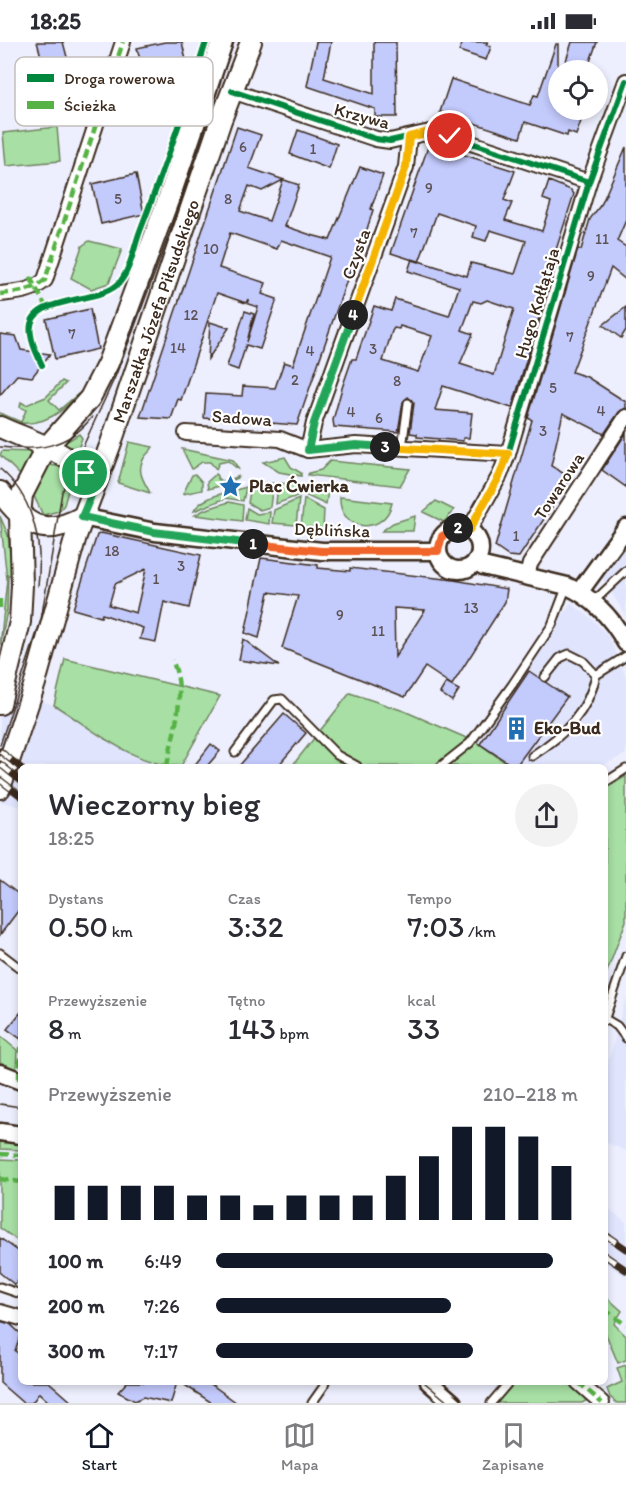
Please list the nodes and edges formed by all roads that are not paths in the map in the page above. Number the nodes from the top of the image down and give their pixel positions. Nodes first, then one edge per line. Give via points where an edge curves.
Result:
1 (123, 42) edge
2 (222, 42) edge
3 (250, 42) edge
4 (118, 57) edge
5 (213, 68) edge
6 (626, 81) edge
7 (232, 91) junction
8 (95, 126) edge
9 (193, 126) edge
10 (409, 137) junction
11 (589, 182) junction
12 (0, 294) edge
13 (408, 403) dead end
14 (75, 415) junction
15 (626, 417) edge
16 (7, 430) edge
17 (186, 433) dead end
18 (46, 448) junction
19 (402, 448) junction
20 (308, 450) junction
21 (508, 454) junction
22 (0, 492) edge
23 (92, 493) junction
24 (20, 515) junction
25 (82, 517) junction
26 (626, 528) edge
27 (469, 530) junction
28 (438, 551) junction
29 (476, 561) junction
30 (626, 571) edge
31 (527, 576) junction
32 (574, 588) junction
33 (594, 601) junction
34 (15, 640) junction
35 (626, 643) edge
36 (44, 650) junction
37 (626, 656) edge
38 (596, 675) junction
39 (545, 677) dead end
40 (0, 685) edge
41 (0, 704) edge
42 (235, 752) dead end
43 (532, 756) dead end
44 (353, 764) edge
45 (444, 764) edge
46 (626, 769) edge
47 (0, 773) edge
48 (608, 780) edge
49 (0, 788) edge
50 (0, 953) edge
51 (626, 956) edge
52 (18, 967) edge
53 (608, 1011) edge
54 (608, 1022) edge
55 (626, 1038) edge
56 (0, 1072) edge
57 (18, 1080) edge
58 (0, 1132) edge
59 (18, 1135) edge
60 (0, 1287) edge
61 (18, 1293) edge
62 (0, 1312) edge
63 (18, 1317) edge
64 (324, 1385) edge
65 (432, 1385) edge
66 (506, 1385) edge
67 (581, 1385) edge
68 (312, 1403) edge
69 (453, 1403) edge
70 (491, 1403) edge
71 (602, 1403) edge

1 - 4 street
2 - 5 main road, Marszałka Józefa Piłsudskiego
3 - 7 main road, Marszałka Józefa Piłsudskiego
6 - 11 street, Hugo Kołłątaja
7 - 10 street, Krzywa via 376,139
7 - 23 main road, Marszałka Józefa Piłsudskiego
8 - 12 street via 45,280 36,288
9 - 14 main road, Marszałka Józefa Piłsudskiego via 115,344 98,385
10 - 11 street, Krzywa via 430,132 450,136
10 - 20 street, Czysta via 406,167 314,423
11 - 21 street, Hugo Kołłątaja
13 - 19 lane
14 - 16 main road via 42,431
14 - 18 main road, Marszałka Józefa Piłsudskiego
15 - 31 street, Towarowa via 530,564
16 - 18 main road
17 - 20 street, Sadowa via 280,439
18 - 23 main road via 81,468
18 - 24 main road via 26,486
19 - 20 street, Sadowa via 356,445
19 - 21 street, Sadowa
21 - 27 street, Hugo Kołłątaja
22 - 24 main road
23 - 25 main road, Marszałka Józefa Piłsudskiego
24 - 25 main road via 43,527 61,526
24 - 34 main road via 22,585
25 - 28 street, Dęblińska via 154,532 322,551
25 - 36 main road, Marszałka Józefa Piłsudskiego
26 - 32 street
27 - 28 street via 456,528 445,532
27 - 29 street via 479,544
28 - 29 street via 445,564 454,569 468,568
29 - 31 street
30 - 33 lane
31 - 32 street
32 - 33 street
32 - 45 lane via 470,743
33 - 35 street
34 - 40 main road
34 - 41 main road
36 - 47 main road, Marszałka Józefa Piłsudskiego
36 - 49 main road, Marszałka Józefa Piłsudskiego
37 - 38 lane
38 - 39 lane via 583,661 569,654 560,658
38 - 43 lane via 584,710 565,732
42 - 44 lane via 273,700 282,699 337,755
46 - 48 lane
50 - 52 lane
51 - 53 lane
54 - 55 lane
56 - 57 street
58 - 59 street
60 - 61 lane
62 - 63 street
64 - 68 lane
65 - 69 street
66 - 70 lane
67 - 71 street

